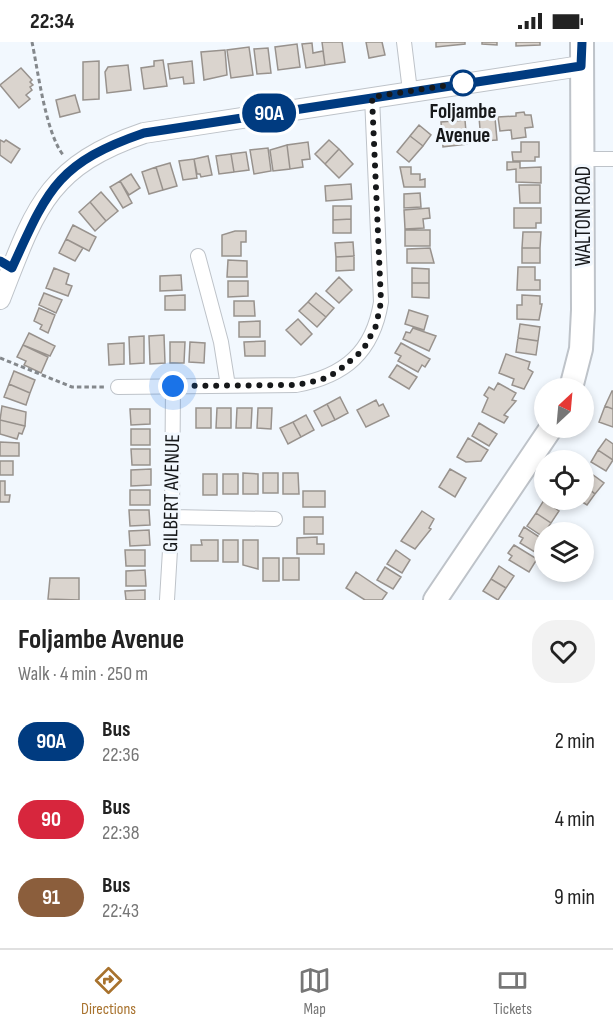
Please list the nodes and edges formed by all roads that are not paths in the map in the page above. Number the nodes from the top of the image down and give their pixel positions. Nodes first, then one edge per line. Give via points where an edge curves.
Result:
1 (404, 42) edge
2 (582, 42) edge
3 (581, 66) junction
4 (410, 91) junction
5 (372, 97) junction
6 (583, 159) junction
7 (613, 159) edge
8 (198, 256) dead end
9 (6, 265) edge
10 (0, 299) edge
11 (574, 378) edge
12 (173, 386) junction
13 (228, 386) junction
14 (118, 387) road end
15 (544, 438) edge
16 (172, 517) junction
17 (275, 519) dead end
18 (167, 600) edge
19 (435, 600) edge

1 - 4 street
2 - 3 main road, WALTON ROAD
3 - 4 street
3 - 6 main road, WALTON ROAD
4 - 5 street
5 - 9 street via 144,133 108,145 73,167 55,184
5 - 13 street via 381,290 379,314 370,337 352,362 321,380 296,385
6 - 7 street
6 - 11 main road, WALTON ROAD via 583,320
8 - 13 street via 221,342
9 - 10 street
12 - 13 street
12 - 14 street
12 - 16 street, GILBERT AVENUE
15 - 19 main road
16 - 17 street
16 - 18 street, GILBERT AVENUE

